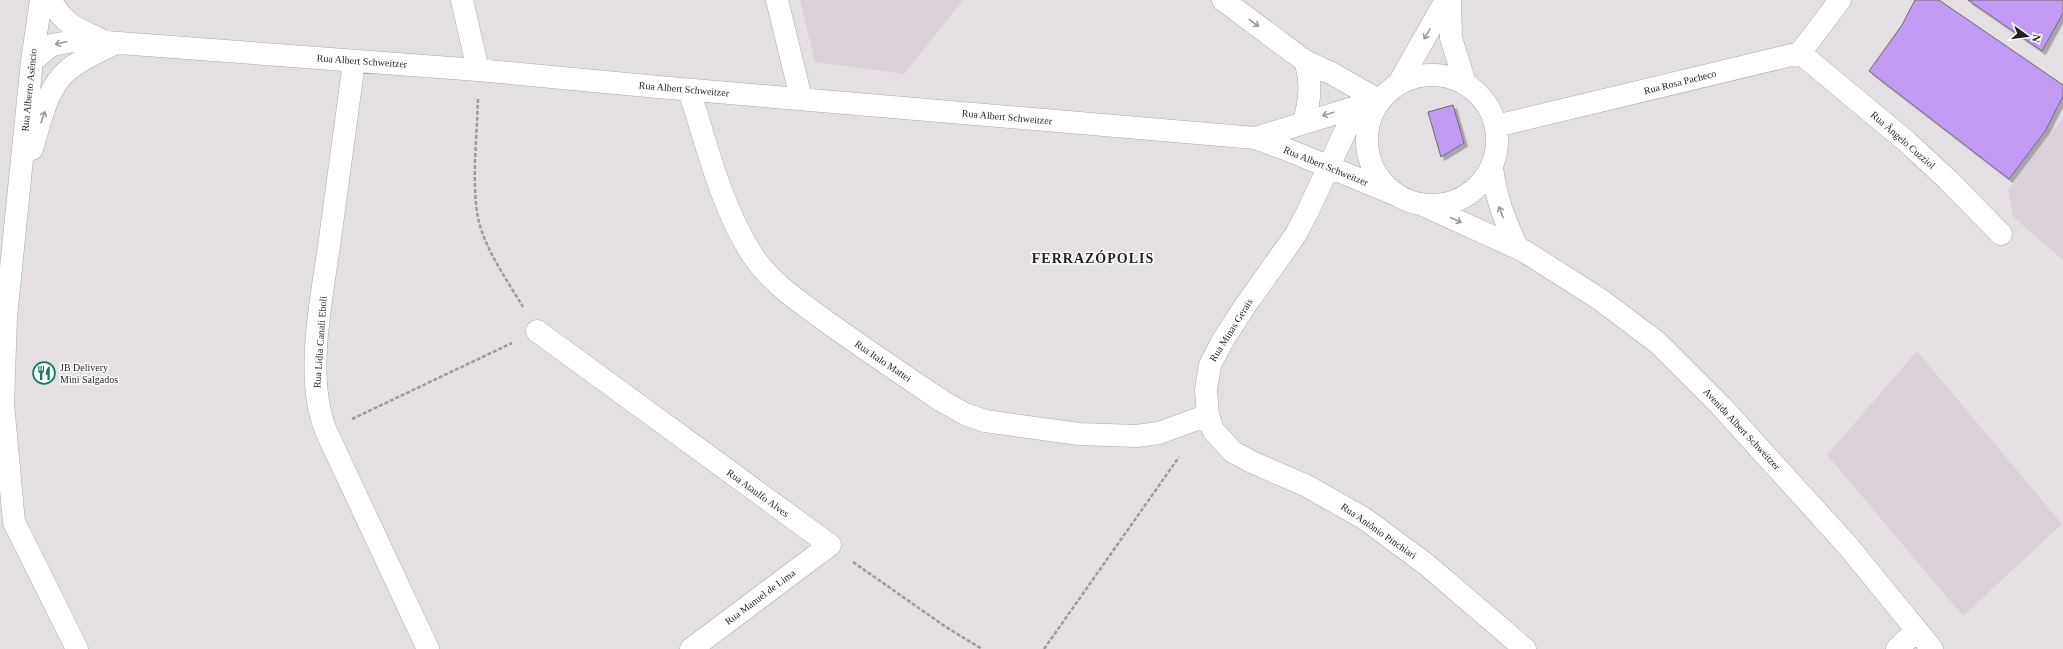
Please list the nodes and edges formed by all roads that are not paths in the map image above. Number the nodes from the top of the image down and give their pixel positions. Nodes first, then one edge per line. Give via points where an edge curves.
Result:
1 (41, 0) edge
2 (51, 0) edge
3 (462, 0) edge
4 (777, 0) edge
5 (1223, 0) edge
6 (1446, 0) edge
7 (1450, 0) edge
8 (1840, 0) edge
9 (114, 44) junction
10 (1800, 53) junction
11 (32, 61) junction
12 (1305, 61) junction
13 (354, 62) junction
14 (478, 70) junction
15 (1400, 83) junction
16 (1465, 83) junction
17 (689, 90) junction
18 (801, 98) junction
19 (1380, 101) junction
20 (1357, 106) junction
21 (1304, 122) junction
22 (1496, 126) junction
23 (1255, 138) junction
24 (1328, 166) junction
25 (1492, 167) junction
26 (20, 180) junction
27 (1397, 195) junction
28 (1421, 204) junction
29 (2001, 234) dead end
30 (1517, 247) junction
31 (3, 320) edge
32 (537, 331) dead end
33 (1, 404) edge
34 (1208, 415) junction
35 (0, 502) edge
36 (14, 522) junction
37 (830, 545) joint
38 (1917, 630) junction
39 (77, 649) edge
40 (428, 649) edge
41 (691, 649) edge
42 (1525, 649) edge
43 (1897, 649) edge
44 (1932, 649) edge

1 - 11 street, Rua Alberto Asêncio
2 - 9 street, Rua Albert Schweitzer via 59,14 72,26
3 - 14 street
4 - 18 street
5 -> 12 street
6 -> 15 street
7 - 16 street via 1451,38
8 - 10 street
9 -> 11 street, Rua Albert Schweitzer via 79,40 62,42 45,50
9 - 13 street, Rua Albert Schweitzer
26 -> 9 street, Rua Alberto Asêncio via 51,94 59,80 67,70
10 - 22 street, Rua Rosa Pacheco
10 - 29 street, Rua Ângelo Cuzziol via 1906,141
11 - 26 street, Rua Alberto Asêncio
12 - 19 street
12 - 21 street via 1309,73 1310,94
13 - 14 street, Rua Albert Schweitzer
13 - 40 street, Rua Lidia Canali Eboli via 320,320 315,384 319,414 326,431
14 - 17 street, Rua Albert Schweitzer
15 - 16 street via 1419,76 1439,74
15 - 19 street
16 - 22 street via 1485,101
17 - 18 street, Rua Albert Schweitzer
17 - 34 street, Rua Italo Mattei via 721,187 739,232 765,272 811,310 942,400 965,414 985,421 1079,434 1136,436 1159,433
18 - 23 street, Rua Albert Schweitzer
19 - 20 street, Rua Albert Schweitzer
19 - 27 street via 1372,115 1367,144 1376,173 1385,186
20 -> 21 street, Rua Albert Schweitzer
20 - 24 street, Rua Minas Gerais
21 - 23 street, Rua Albert Schweitzer
22 - 25 street via 1498,140
23 - 24 street, Rua Albert Schweitzer
24 - 27 street, Rua Albert Schweitzer
24 - 34 street, Rua Minas Gerais via 1296,234 1215,354 1207,381
25 - 28 street via 1482,183 1452,203 1434,206
30 -> 25 street via 1495,193
26 - 31 street, Rua Alberto Asêncio
27 - 28 street
28 -> 30 street, Avenida Albert Schweitzer
30 - 38 street, Avenida Albert Schweitzer via 1601,300 1658,343 1721,406 1848,546
31 - 33 street, Rua Alberto Asêncio
32 - 37 street, Rua Ataulfo Alves
33 - 36 street, Rua Alberto Asêncio
34 - 42 street, Rua Antônio Pinchiari via 1213,430 1233,452 1307,486 1365,519 1427,565
35 - 36 street
36 - 39 street
37 - 41 street, Rua Manuel de Lima
38 - 43 street
38 - 44 street, Avenida Albert Schweitzer

